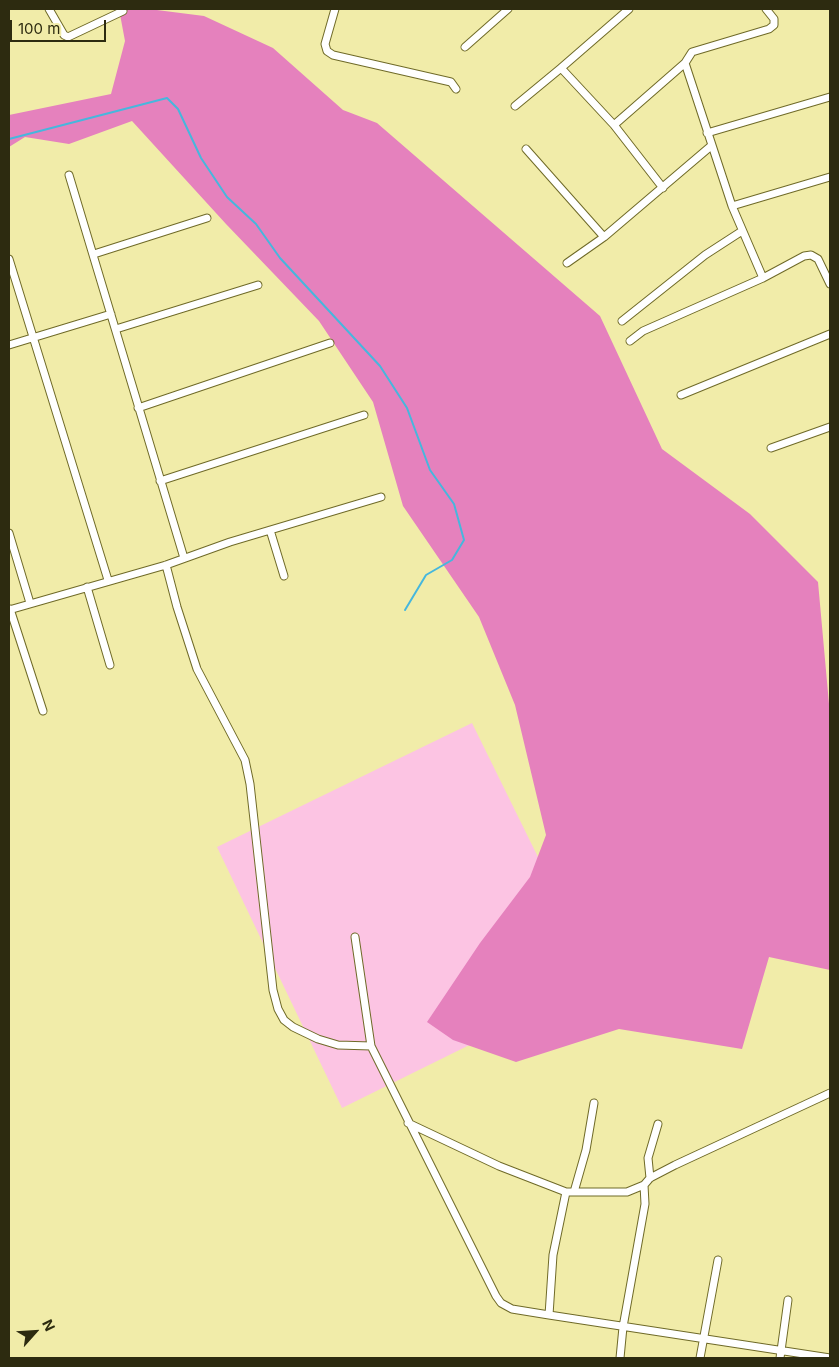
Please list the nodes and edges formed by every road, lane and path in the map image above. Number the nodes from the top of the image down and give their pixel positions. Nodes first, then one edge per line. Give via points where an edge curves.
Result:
1 (49, 9) edge
2 (335, 9) edge
3 (508, 9) edge
4 (629, 9) edge
5 (766, 9) edge
6 (123, 11) dead end
7 (465, 47) dead end
8 (685, 63) junction
9 (561, 68) junction
10 (456, 89) dead end
11 (830, 97) edge
12 (515, 106) dead end
13 (614, 125) junction
14 (707, 133) junction
15 (711, 146) junction
16 (526, 148) dead end
17 (69, 176) dead end
18 (830, 177) edge
19 (663, 188) junction
20 (732, 206) junction
21 (208, 218) dead end
22 (742, 232) junction
23 (604, 237) junction
24 (94, 254) junction
25 (9, 259) edge
26 (567, 263) dead end
27 (763, 278) junction
28 (830, 284) edge
29 (258, 285) dead end
30 (111, 314) junction
31 (622, 321) dead end
32 (116, 329) junction
33 (830, 334) edge
34 (35, 337) junction
35 (630, 341) dead end
36 (330, 343) dead end
37 (9, 345) edge
38 (681, 395) dead end
39 (138, 408) junction
40 (364, 415) dead end
41 (830, 426) edge
42 (771, 448) dead end
43 (160, 481) junction
44 (381, 497) dead end
45 (270, 530) junction
46 (9, 533) edge
47 (184, 558) junction
48 (166, 565) junction
49 (284, 576) dead end
50 (108, 580) junction
51 (87, 587) junction
52 (30, 603) junction
53 (10, 610) edge
54 (110, 665) dead end
55 (43, 711) dead end
56 (355, 937) dead end
57 (371, 1046) junction
58 (830, 1093) edge
59 (594, 1103) dead end
60 (408, 1123) junction
61 (658, 1124) dead end
62 (650, 1178) junction
63 (644, 1185) junction
64 (566, 1192) junction
65 (574, 1192) junction
66 (718, 1260) dead end
67 (788, 1300) dead end
68 (548, 1315) junction
69 (623, 1327) junction
70 (703, 1339) junction
71 (781, 1350) junction
72 (620, 1358) edge
73 (700, 1358) edge
74 (780, 1358) edge
75 (830, 1358) edge

1 - 6 street via 68,37
2 - 10 street via 325,44 327,52 451,82
3 - 7 street
4 - 9 street
5 - 8 street via 774,19 774,25 769,29 692,52
8 - 13 street
8 - 14 street
9 - 12 street
9 - 13 street
11 - 14 street
13 - 19 street
14 - 15 street
15 - 19 street
15 - 20 street
16 - 23 street
17 - 24 street
18 - 20 street
19 - 23 street
20 - 22 street
21 - 24 street
22 - 27 street
22 - 31 street via 685,270
23 - 26 street
24 - 30 street
25 - 34 street
27 - 28 street via 811,255 818,259
27 - 35 street via 643,331
29 - 32 street
30 - 32 street
30 - 34 street
32 - 39 street
33 - 38 street
34 - 37 street
34 - 50 street
36 - 39 street
39 - 43 street
40 - 43 street
41 - 42 street
43 - 47 street
44 - 45 street
45 - 47 street
45 - 49 street
46 - 52 street
47 - 48 street
48 - 50 street
48 - 57 street via 196,669 244,760 250,784 273,990 278,1009 293,1027 318,1039 338,1045
50 - 51 street
51 - 52 street
51 - 54 street
52 - 53 street
53 - 55 street
56 - 57 street
57 - 60 street
58 - 62 street
59 - 65 street
60 - 64 street via 499,1166
60 - 68 street via 501,1303 512,1309
61 - 62 street via 648,1158
62 - 63 street
63 - 65 street via 621,1194
63 - 69 street via 646,1204
64 - 65 street
64 - 68 street via 553,1255
66 - 70 street
67 - 71 street
68 - 69 street
69 - 70 street
69 - 72 street
70 - 71 street
70 - 73 street
71 - 74 street
71 - 75 street

